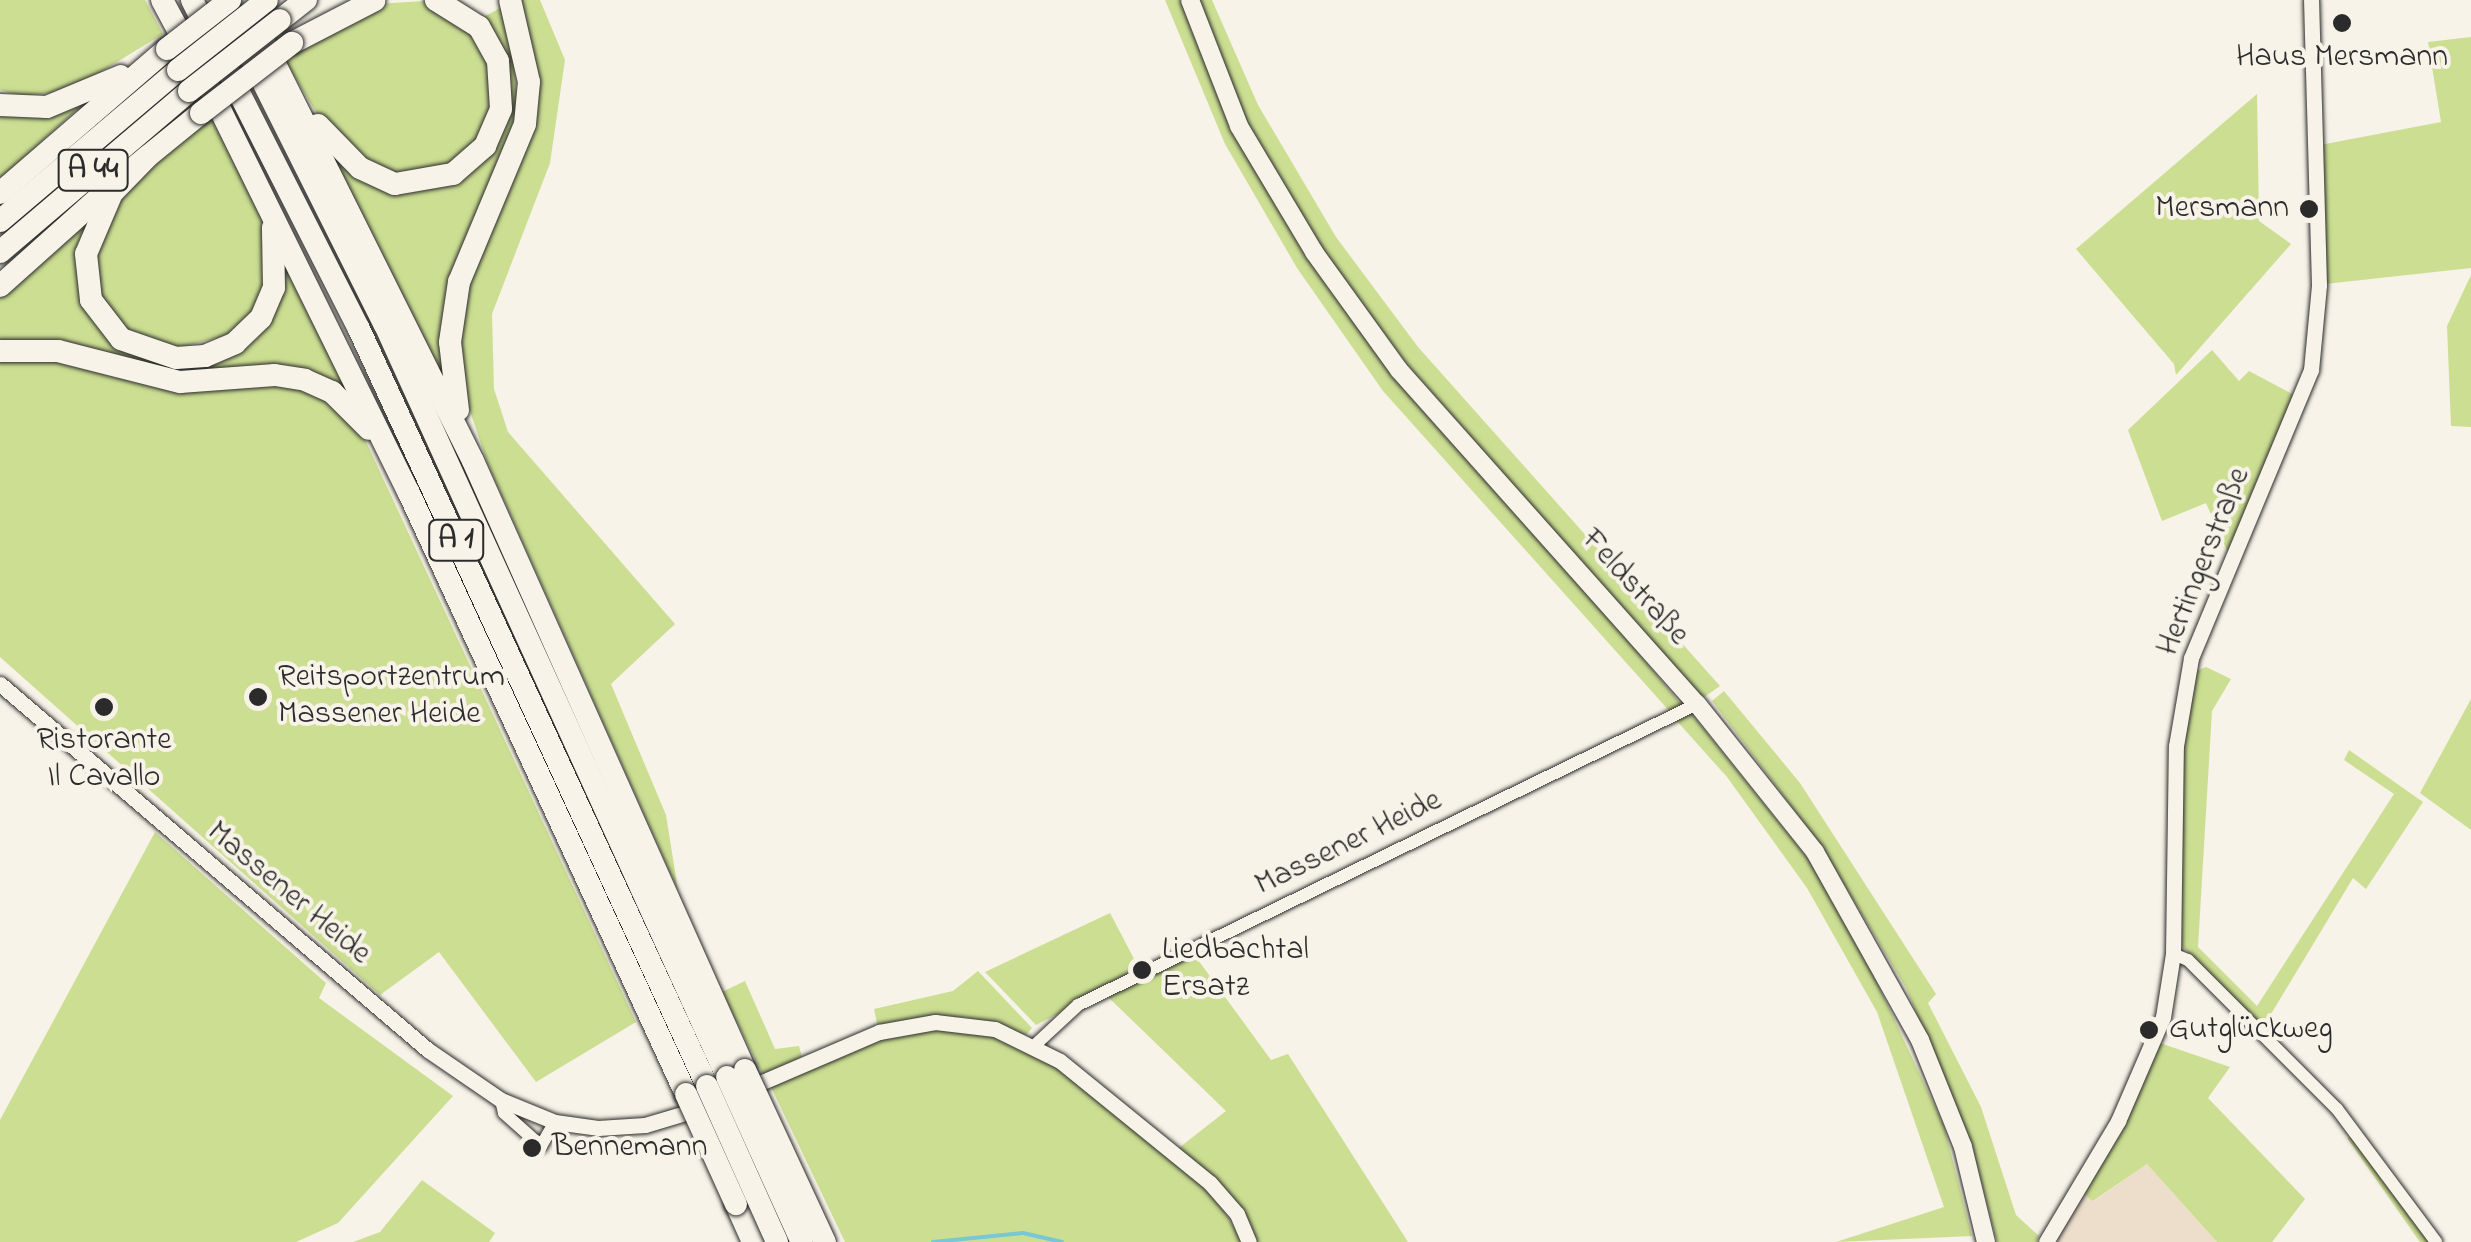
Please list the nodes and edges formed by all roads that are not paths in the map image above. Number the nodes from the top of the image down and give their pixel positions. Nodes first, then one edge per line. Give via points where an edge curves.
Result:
1 (192, 0) edge
2 (220, 0) edge
3 (230, 0) edge
4 (242, 0) edge
5 (306, 0) edge
6 (344, 0) edge
7 (375, 0) edge
8 (436, 0) edge
9 (510, 0) edge
10 (1190, 0) edge
11 (2311, 0) edge
12 (163, 3) edge
13 (273, 10) edge
14 (292, 42) junction
15 (178, 70) junction
16 (282, 74) junction
17 (0, 104) edge
18 (148, 156) junction
19 (259, 181) junction
20 (0, 193) edge
21 (0, 220) edge
22 (0, 252) edge
23 (0, 286) edge
24 (0, 351) edge
25 (474, 462) junction
26 (408, 493) junction
27 (0, 684) edge
28 (1697, 704) junction
29 (2173, 954) junction
30 (1034, 1045) junction
31 (716, 1082) junction
32 (501, 1100) junction
33 (555, 1122) junction
34 (753, 1242) edge
35 (777, 1242) edge
36 (802, 1242) edge
37 (825, 1242) edge
38 (1249, 1242) edge
39 (1986, 1242) edge
40 (2046, 1242) edge
41 (2436, 1242) edge

1 - 31 highway, A 1 via 351,312
2 - 31 highway, A 1 via 377,308
3 - 15 highway, bridge
4 - 16 highway
5 - 13 highway, A 44
6 - 14 highway
7 - 14 highway
8 - 16 highway via 479,27 502,77 494,130 452,174 414,185 378,179 325,135
9 - 25 highway via 529,82 524,124 459,282 450,342 456,403
10 - 28 main road, Feldstraße via 1239,126 1324,267 1399,370
11 - 29 street, Hertingerstraße via 2316,341 2302,400 2192,658 2172,796
12 - 19 highway
13 - 15 highway, A 44, bridge
14 - 18 highway, bridge
15 - 17 highway via 64,103 29,109
15 - 20 highway
15 - 21 highway, A 44
15 - 22 highway, A 44
16 - 25 highway
18 - 19 highway via 112,194 92,228 86,276 104,322 147,352 205,356 235,342 261,318 274,288 277,242
18 - 23 highway
19 - 26 highway
24 - 26 highway via 58,350 180,382 305,380 347,404
25 - 31 highway
26 - 31 highway
27 - 32 street, Massener Heide via 428,1050
28 - 30 street, Massener Heide via 1078,1005
28 - 39 main road, Feldstraße via 1814,852 1870,944 1920,1040 1962,1146
29 - 40 street, Hertingerstraße via 2162,1017 2126,1104
29 - 41 street via 2188,960 2337,1109
30 - 33 street, Massener Heide via 978,1025 920,1024 852,1041 668,1120 612,1128
30 - 38 street, Massener Heide via 1210,1183 1237,1214
31 - 34 highway, bridge
31 - 35 highway, A 1, bridge
31 - 36 highway, A 1, bridge
31 - 37 highway, bridge
32 - 33 street, Massener Heide
32 - 33 street, Massener Heide via 504,1113 540,1146

